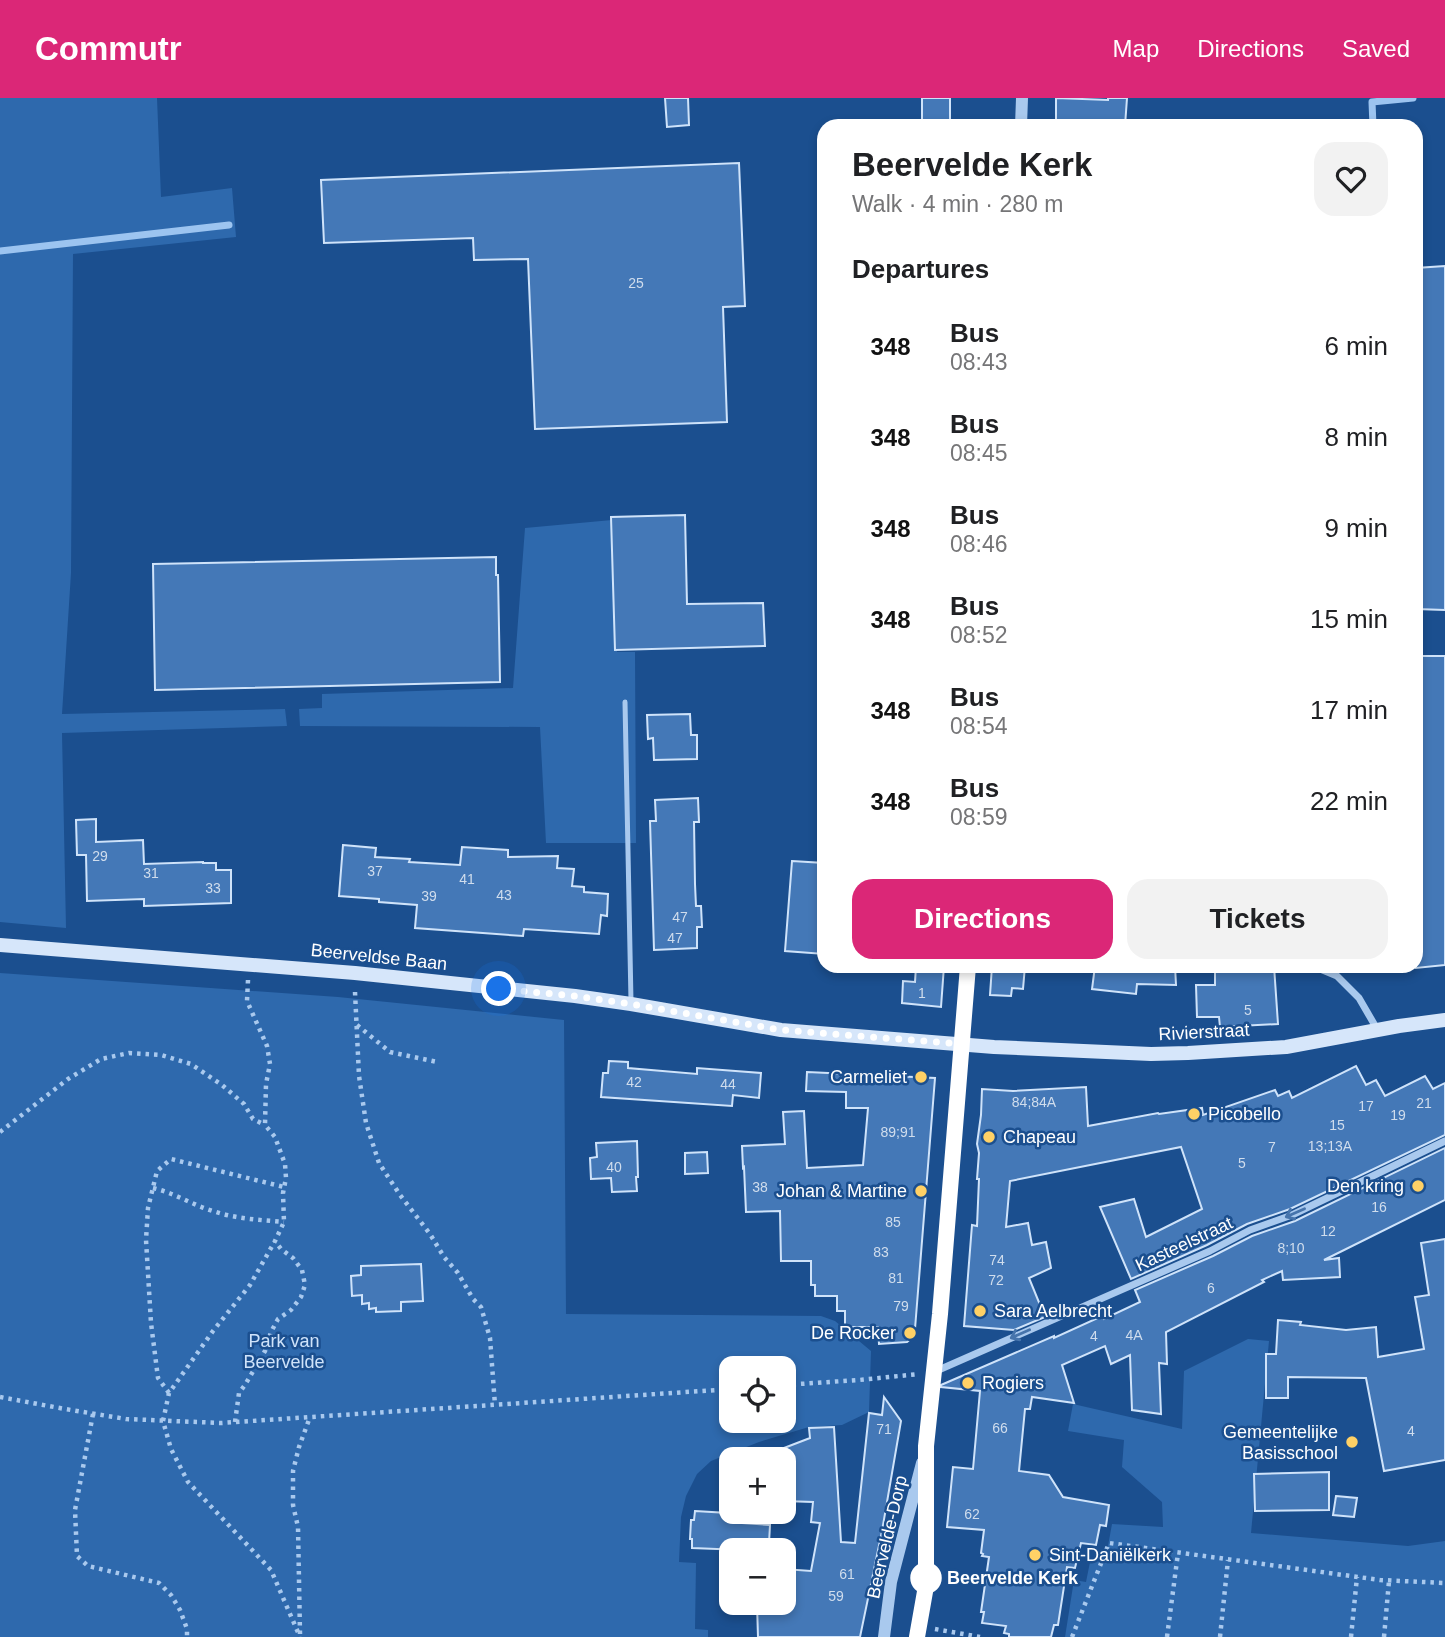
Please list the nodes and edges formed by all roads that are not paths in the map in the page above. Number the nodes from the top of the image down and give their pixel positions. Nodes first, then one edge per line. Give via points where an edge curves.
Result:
1 (1022, 98) edge
2 (1021, 119) edge
3 (625, 702) dead end
4 (0, 945) edge
5 (967, 973) edge
6 (1330, 973) edge
7 (631, 1004) junction
8 (1445, 1020) edge
9 (1377, 1030) junction
10 (962, 1044) junction
11 (1445, 1141) edge
12 (934, 1372) junction
13 (926, 1446) junction
14 (884, 1637) edge
15 (917, 1637) edge

1 - 2 street
3 - 7 lane
4 - 7 main road, Beerveldse Baan via 355,973
5 - 10 street, Beervelde-Dorp
6 - 9 street via 1359,998
7 - 10 main road, Beerveldse Baan via 781,1030
8 - 9 main road, Rivierstraat
9 - 10 main road, Rivierstraat via 1286,1047 1188,1053
10 - 12 street, Beervelde-Dorp
11 -> 12 street, Kasteelstraat
12 - 13 street, Beervelde-Dorp
13 - 14 street, Beervelde-Dorp via 891,1583
13 - 15 street, Beervelde-Dorp via 926,1586

